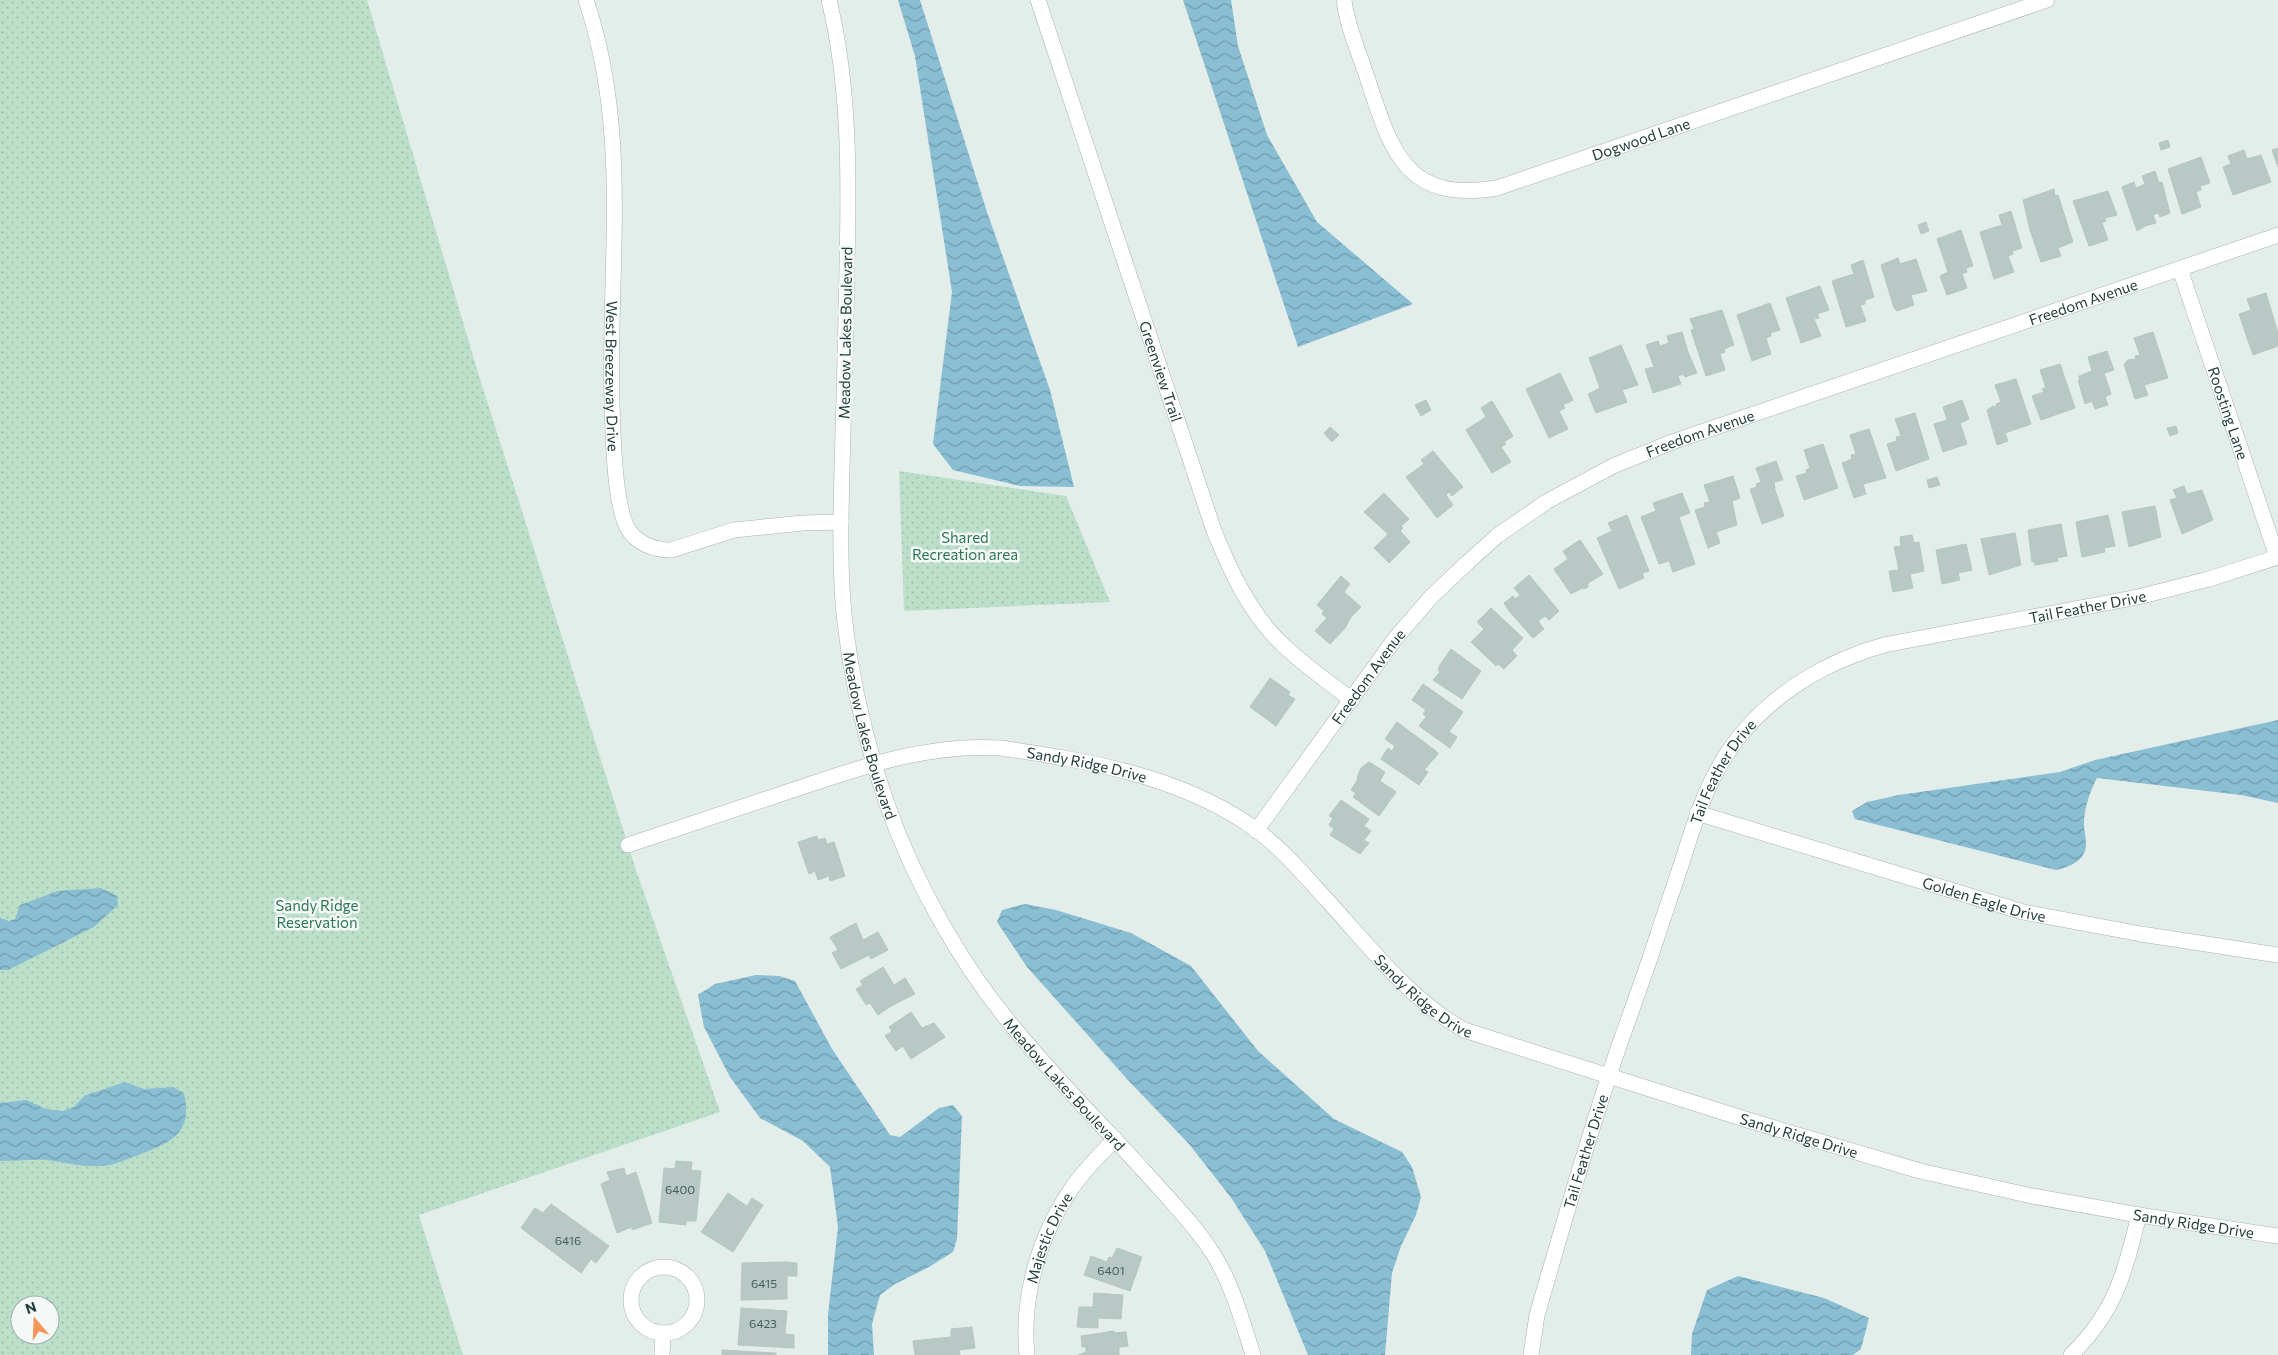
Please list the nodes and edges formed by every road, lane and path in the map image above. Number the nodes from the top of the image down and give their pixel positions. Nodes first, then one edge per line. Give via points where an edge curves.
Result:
1 (586, 0) edge
2 (829, 0) edge
3 (1038, 0) edge
4 (1344, 0) edge
5 (2047, 0) edge
6 (2278, 235) edge
7 (2180, 269) junction
8 (841, 522) junction
9 (2277, 557) edge
10 (1352, 700) junction
11 (875, 763) junction
12 (1697, 813) junction
13 (1256, 830) junction
14 (628, 845) dead end
15 (2278, 955) edge
16 (1608, 1076) junction
17 (1115, 1139) junction
18 (2139, 1215) junction
19 (2278, 1236) edge
20 (663, 1333) junction
21 (662, 1355) edge
22 (1027, 1355) edge
23 (1253, 1355) edge
24 (1531, 1355) edge
25 (2071, 1355) edge

1 - 8 street, West Breezeway Drive via 608,82 614,141 616,177 610,348 613,437 626,526 644,543 661,550 672,550 734,530
2 - 8 street, Meadow Lakes Boulevard via 841,71 848,156
3 - 10 street, Greenview Trail via 1228,565 1257,616 1272,634
4 - 5 street, Dogwood Lane via 1383,125 1395,152 1406,167 1432,184 1446,189 1472,191 1497,188
6 - 7 street, Freedom Avenue
7 - 9 street, Roosting Lane
7 - 10 street, Freedom Avenue via 1672,442 1605,470 1524,516 1468,562 1411,618
8 - 11 street, Meadow Lakes Boulevard via 844,620 865,729
9 - 12 street, Tail Feather Drive via 2178,588 1884,645 1843,659 1802,681 1752,722 1718,769
10 - 13 street, Freedom Avenue
11 - 13 street, Sandy Ridge Drive via 925,752 983,747 1072,760 1165,782 1201,797
11 - 14 street, Sandy Ridge Drive
11 - 17 street, Meadow Lakes Boulevard via 886,802 915,869 969,965 1014,1028
12 - 15 street, Golden Eagle Drive via 2023,912
12 - 16 street, Tail Feather Drive
13 - 16 street, Sandy Ridge Drive via 1442,1018 1480,1036
16 - 18 street, Sandy Ridge Drive via 1920,1171
16 - 24 street, Tail Feather Drive via 1537,1315
17 - 22 street, Majestic Drive via 1072,1187 1041,1247 1026,1322
17 - 23 street, Meadow Lakes Boulevard via 1214,1254 1233,1295
18 - 19 street, Sandy Ridge Drive
18 - 25 street via 2126,1269 2109,1308 2091,1336
20 - 20 street via 673,1332 689,1321 694,1313 696,1294 693,1285 680,1271 659,1267 640,1278 631,1297 636,1317 643,1326
20 - 21 street

